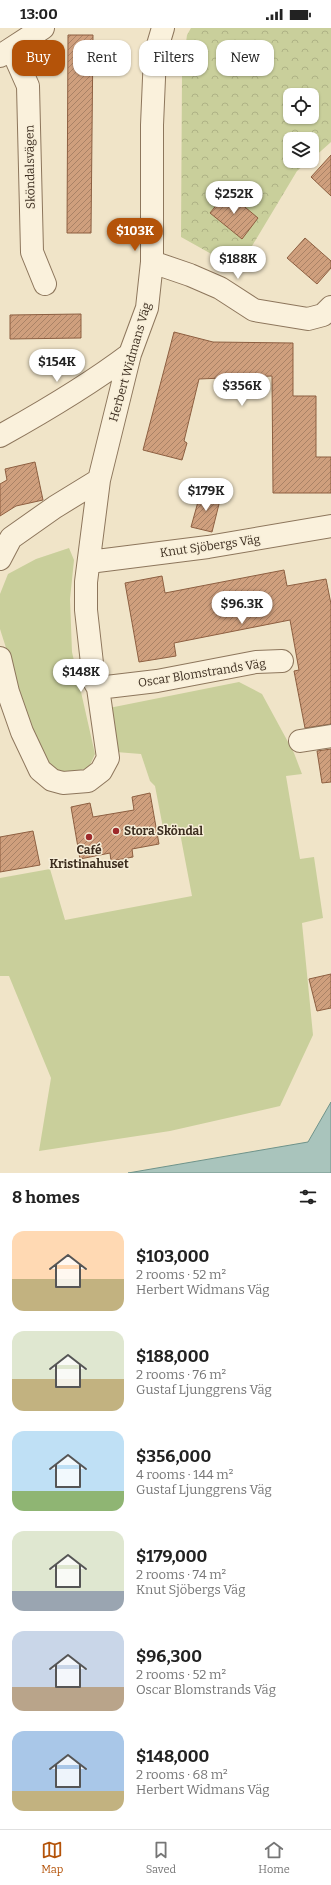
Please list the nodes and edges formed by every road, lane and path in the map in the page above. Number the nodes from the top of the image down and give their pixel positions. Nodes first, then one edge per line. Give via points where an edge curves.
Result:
1 (163, 28) edge
2 (36, 30) edge
3 (6, 53) edge
4 (152, 262) junction
5 (46, 284) dead end
6 (331, 307) edge
7 (130, 354) junction
8 (0, 436) edge
9 (99, 480) junction
10 (331, 526) edge
11 (0, 559) edge
12 (89, 562) junction
13 (0, 658) edge
14 (282, 661) dead end
15 (98, 688) junction
16 (331, 736) edge
17 (300, 741) dead end

1 - 4 street, Herbert Widmans Väg via 155,55
2 - 3 street, Sköndalsvägen
3 - 5 street, Sköndalsvägen via 28,86 32,252
4 - 6 street via 214,286 254,310 308,319 323,315
4 - 7 street, Herbert Widmans Väg via 147,308
7 - 8 street via 41,413
7 - 9 street, Herbert Widmans Väg
9 - 11 street via 11,538
9 - 12 street, Herbert Widmans Väg
10 - 12 street, Knut Sjöbergs Väg via 208,547
12 - 15 street, Herbert Widmans Väg via 86,610 94,681
13 - 15 street, Herbert Widmans Väg via 8,692 22,732 40,770 52,780 63,783 88,780 101,771 108,758
14 - 15 street, Oscar Blomstrands Väg via 256,662 164,680
16 - 17 street

